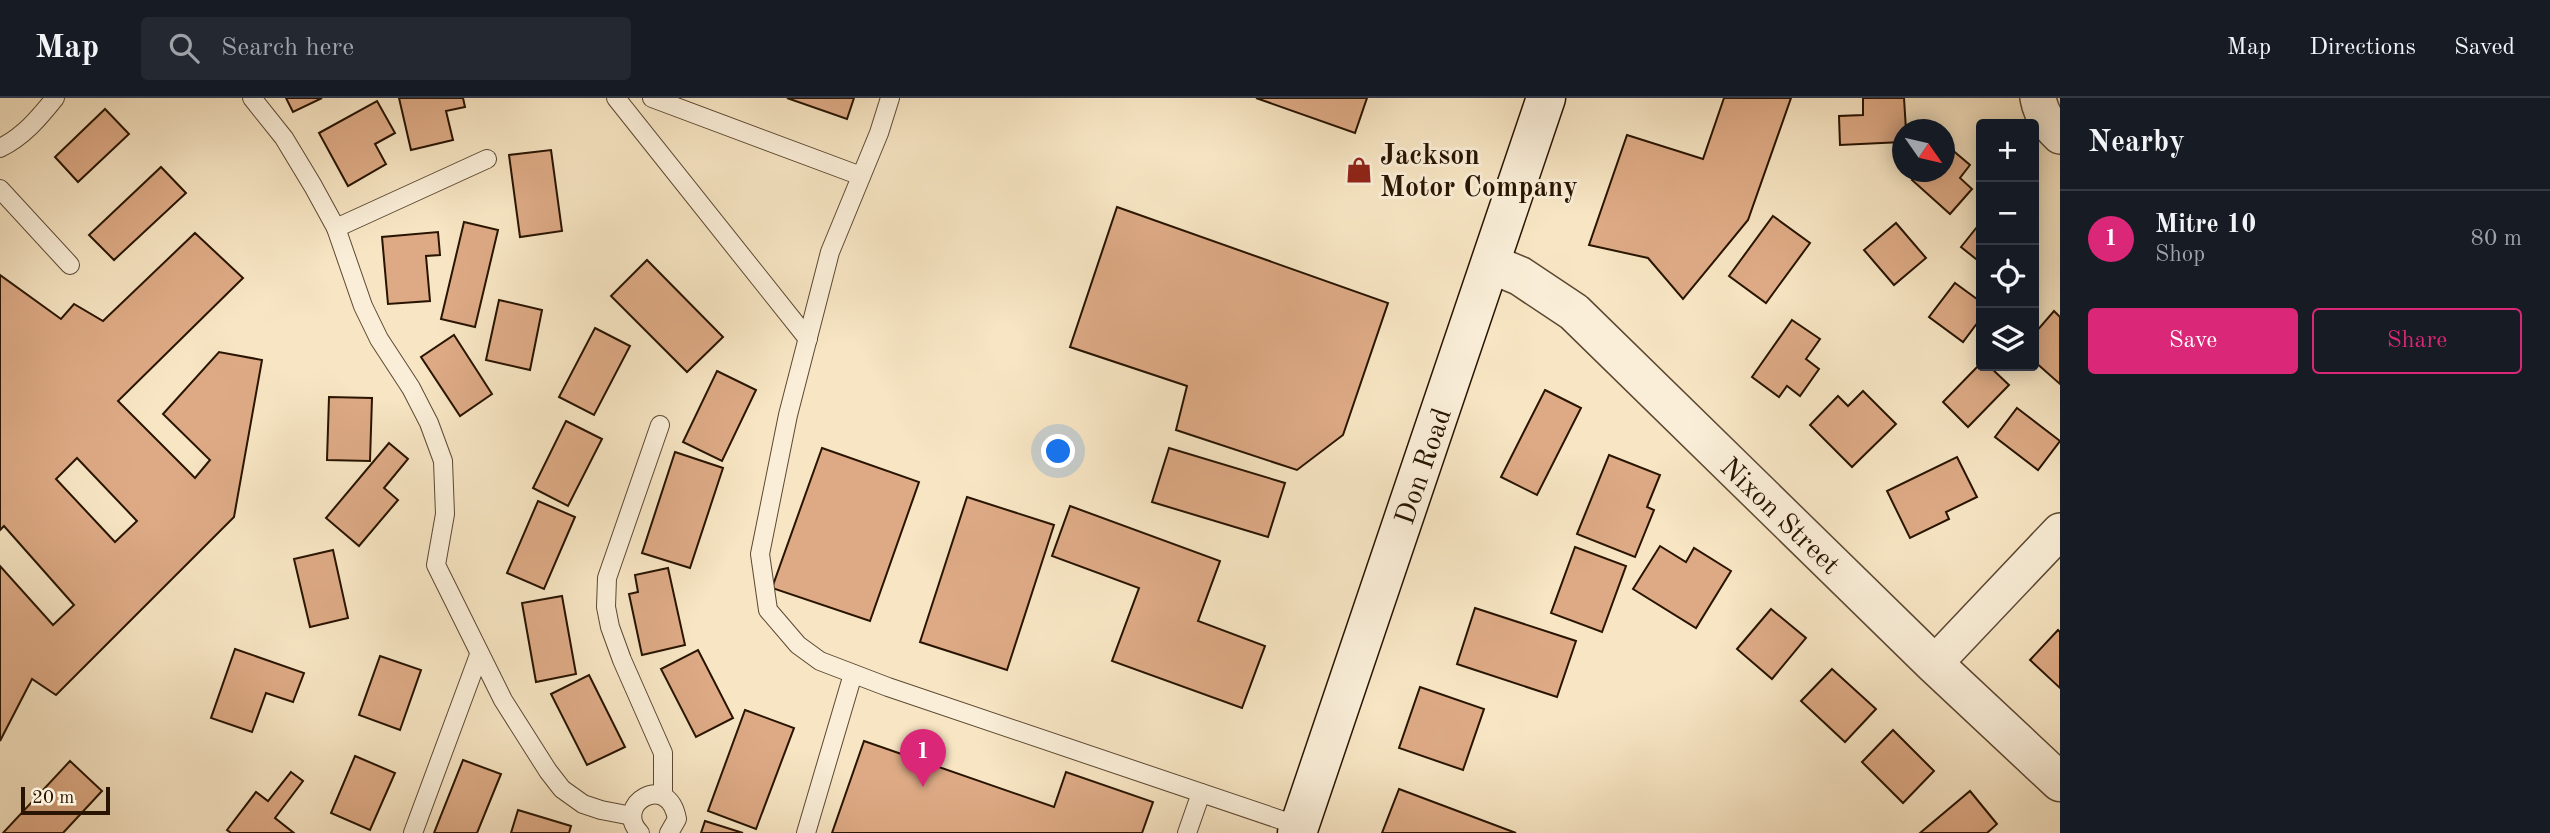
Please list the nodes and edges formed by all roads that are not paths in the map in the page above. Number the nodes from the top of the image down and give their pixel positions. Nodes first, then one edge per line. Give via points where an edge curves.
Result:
1 (55, 98) edge
2 (252, 98) edge
3 (616, 98) edge
4 (652, 98) edge
5 (890, 98) edge
6 (1546, 98) edge
7 (2038, 98) edge
8 (2060, 136) edge
9 (0, 149) edge
10 (487, 159) dead end
11 (861, 176) junction
12 (0, 189) edge
13 (336, 228) junction
14 (1491, 264) junction
15 (70, 265) dead end
16 (808, 339) junction
17 (660, 425) dead end
18 (2060, 531) edge
19 (479, 655) junction
20 (1934, 664) junction
21 (853, 674) junction
22 (2060, 782) edge
23 (1201, 793) junction
24 (663, 795) junction
25 (632, 816) junction
26 (1298, 829) edge
27 (413, 833) edge
28 (640, 833) edge
29 (669, 833) edge
30 (806, 833) edge
31 (1187, 833) edge

1 - 9 lane via 35,122
2 - 13 lane via 284,138
3 - 16 lane
4 - 11 lane
5 - 11 lane
6 - 14 street, Don Road
7 - 8 street via 2040,110
10 - 13 lane
11 - 16 lane via 830,252
12 - 15 lane
13 - 19 lane via 363,306 429,423 443,461 445,514 436,565
14 - 20 street, Nixon Street via 1520,276 1574,312
14 - 26 street, Don Road
16 - 21 lane via 760,554 768,610 798,645 820,661
17 - 24 lane via 607,578 606,607 622,660 663,753
18 - 20 street
19 - 25 lane via 562,789 583,804
19 - 27 lane
20 - 22 street, Nixon Street
21 - 23 lane
21 - 30 lane
23 - 26 lane
23 - 31 lane
24 - 25 lane via 649,794 637,802
24 - 29 lane via 674,805 677,820
25 - 28 lane

